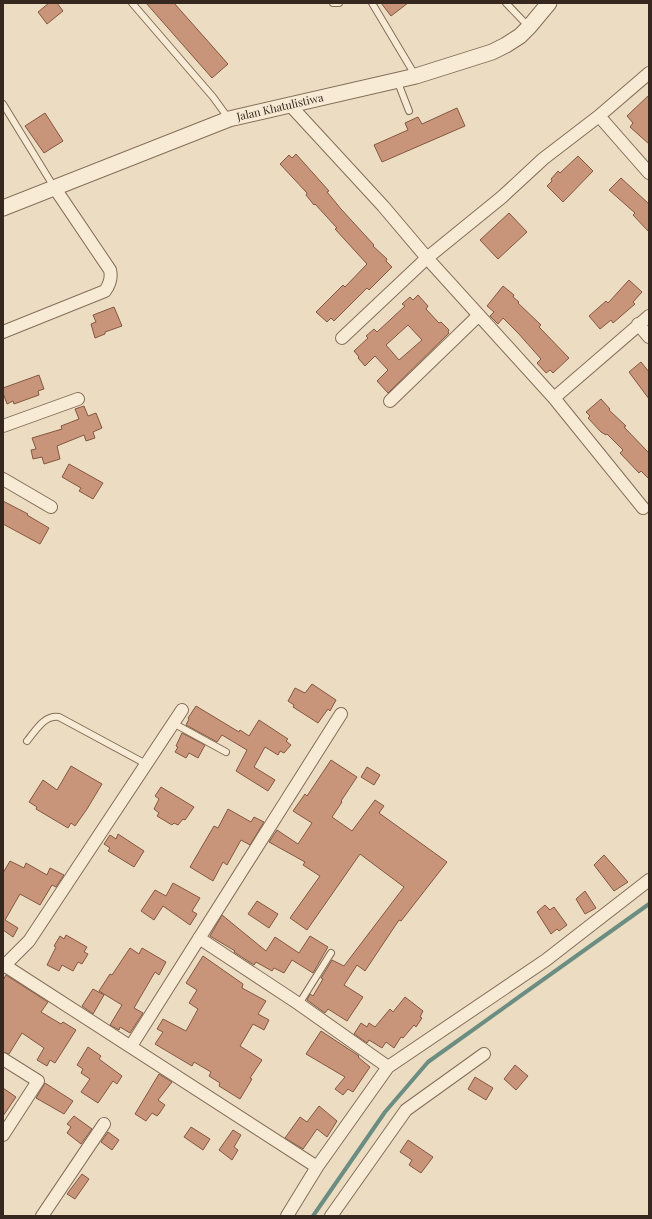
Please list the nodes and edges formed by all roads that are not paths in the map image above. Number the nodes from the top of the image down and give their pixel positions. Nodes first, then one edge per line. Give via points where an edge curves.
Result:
1 (132, 3) edge
2 (333, 3) edge
3 (339, 3) edge
4 (372, 3) edge
5 (506, 3) edge
6 (549, 3) edge
7 (529, 27) junction
8 (649, 73) edge
9 (416, 76) junction
10 (397, 80) junction
11 (3, 104) edge
12 (289, 104) junction
13 (409, 110) dead end
14 (599, 116) junction
15 (229, 119) junction
16 (649, 173) edge
17 (54, 187) junction
18 (3, 208) edge
19 (427, 258) junction
20 (479, 315) junction
21 (649, 316) edge
22 (638, 324) junction
23 (3, 332) edge
24 (342, 338) dead end
25 (649, 338) edge
26 (554, 398) junction
27 (78, 399) dead end
28 (390, 401) dead end
29 (3, 426) edge
30 (3, 479) edge
31 (51, 508) dead end
32 (643, 508) dead end
33 (182, 710) dead end
34 (341, 714) dead end
35 (173, 723) junction
36 (27, 741) dead end
37 (226, 752) dead end
38 (146, 764) junction
39 (649, 880) edge
40 (199, 938) junction
41 (331, 953) dead end
42 (4, 966) edge
43 (299, 1004) junction
44 (131, 1046) junction
45 (484, 1054) dead end
46 (3, 1059) edge
47 (388, 1067) junction
48 (104, 1124) dead end
49 (3, 1135) edge
50 (317, 1167) junction
51 (42, 1216) edge
52 (287, 1216) edge
53 (331, 1216) edge

1 - 15 lane
2 - 3 lane
4 - 9 lane
5 - 7 lane
6 - 7 street, Jalan Khatulistiwa
7 - 9 street, Jalan Khatulistiwa via 520,36 492,52
8 - 14 street
9 - 10 street, Jalan Khatulistiwa
10 - 12 street, Jalan Khatulistiwa
10 - 13 lane
11 - 17 lane
12 - 15 street, Jalan Khatulistiwa
12 - 19 street
14 - 16 street
14 - 19 street via 543,159 502,197
15 - 17 street, Jalan Khatulistiwa
17 - 18 street, Jalan Khatulistiwa
17 - 23 street via 110,270 109,285 105,291
19 - 20 street
19 - 24 street
20 - 26 street
20 - 28 street
21 - 22 street
22 - 25 street
22 - 26 street
26 - 32 street
27 - 29 street
30 - 31 street
33 - 35 street
34 - 40 street
35 - 37 lane
35 - 38 street
36 - 38 lane via 46,718 54,716
38 - 42 street via 29,942
39 - 47 street via 546,960
40 - 43 street
40 - 44 street
41 - 43 lane
42 - 44 street
43 - 47 street
44 - 50 street
45 - 53 street via 406,1110
46 - 49 street via 38,1081
47 - 50 street
48 - 51 street
50 - 52 street

